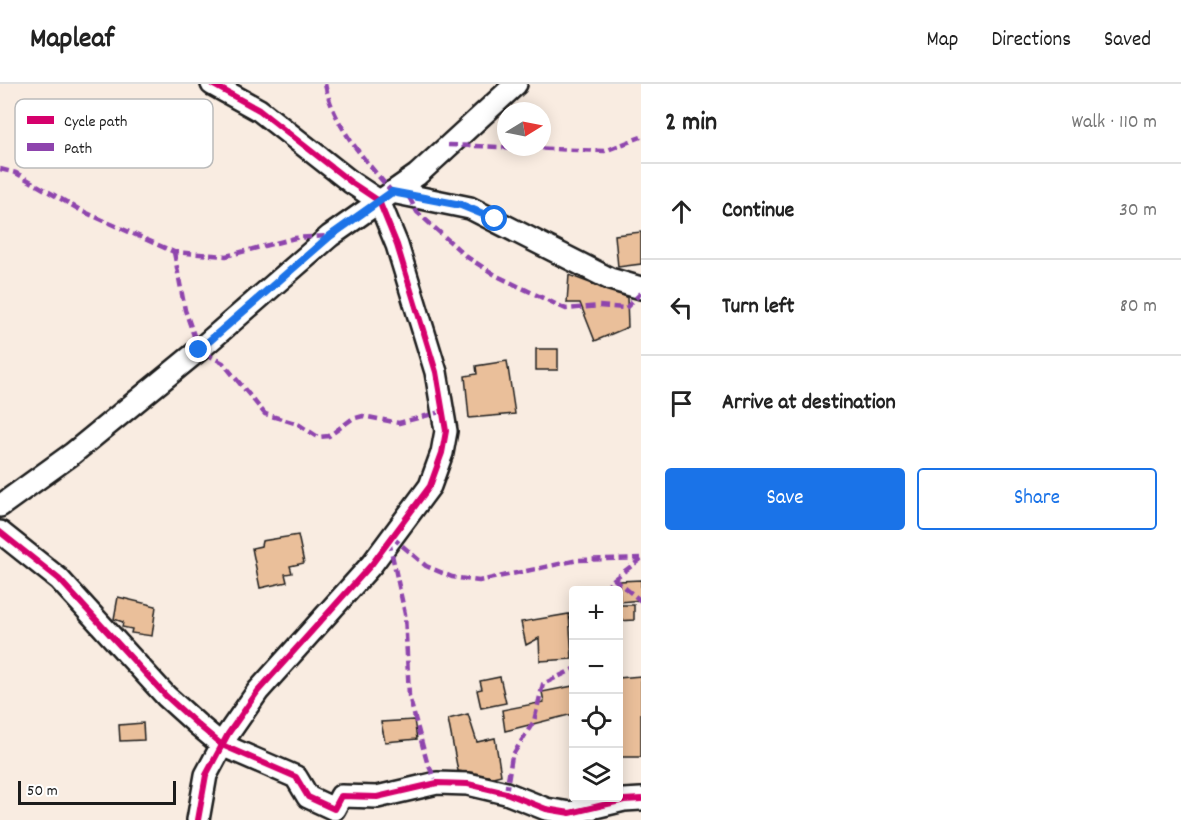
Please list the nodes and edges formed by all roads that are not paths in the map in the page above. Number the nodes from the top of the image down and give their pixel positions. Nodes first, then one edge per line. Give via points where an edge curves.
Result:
1 (212, 84) edge
2 (516, 84) edge
3 (385, 197) junction
4 (641, 288) edge
5 (0, 506) edge
6 (0, 532) edge
7 (222, 745) junction
8 (641, 799) edge
9 (198, 820) edge

1 - 3 street via 259,110 351,183
2 - 3 street via 417,175
3 - 4 street via 470,208 610,279
3 - 5 street via 330,236 72,454
3 - 7 street via 436,372 446,431 442,453 430,486 372,564 258,691
6 - 7 street via 59,579 166,696
7 - 8 street via 296,777 308,797 334,809 341,796 377,797 437,783 468,784 570,813
7 - 9 street via 206,775

